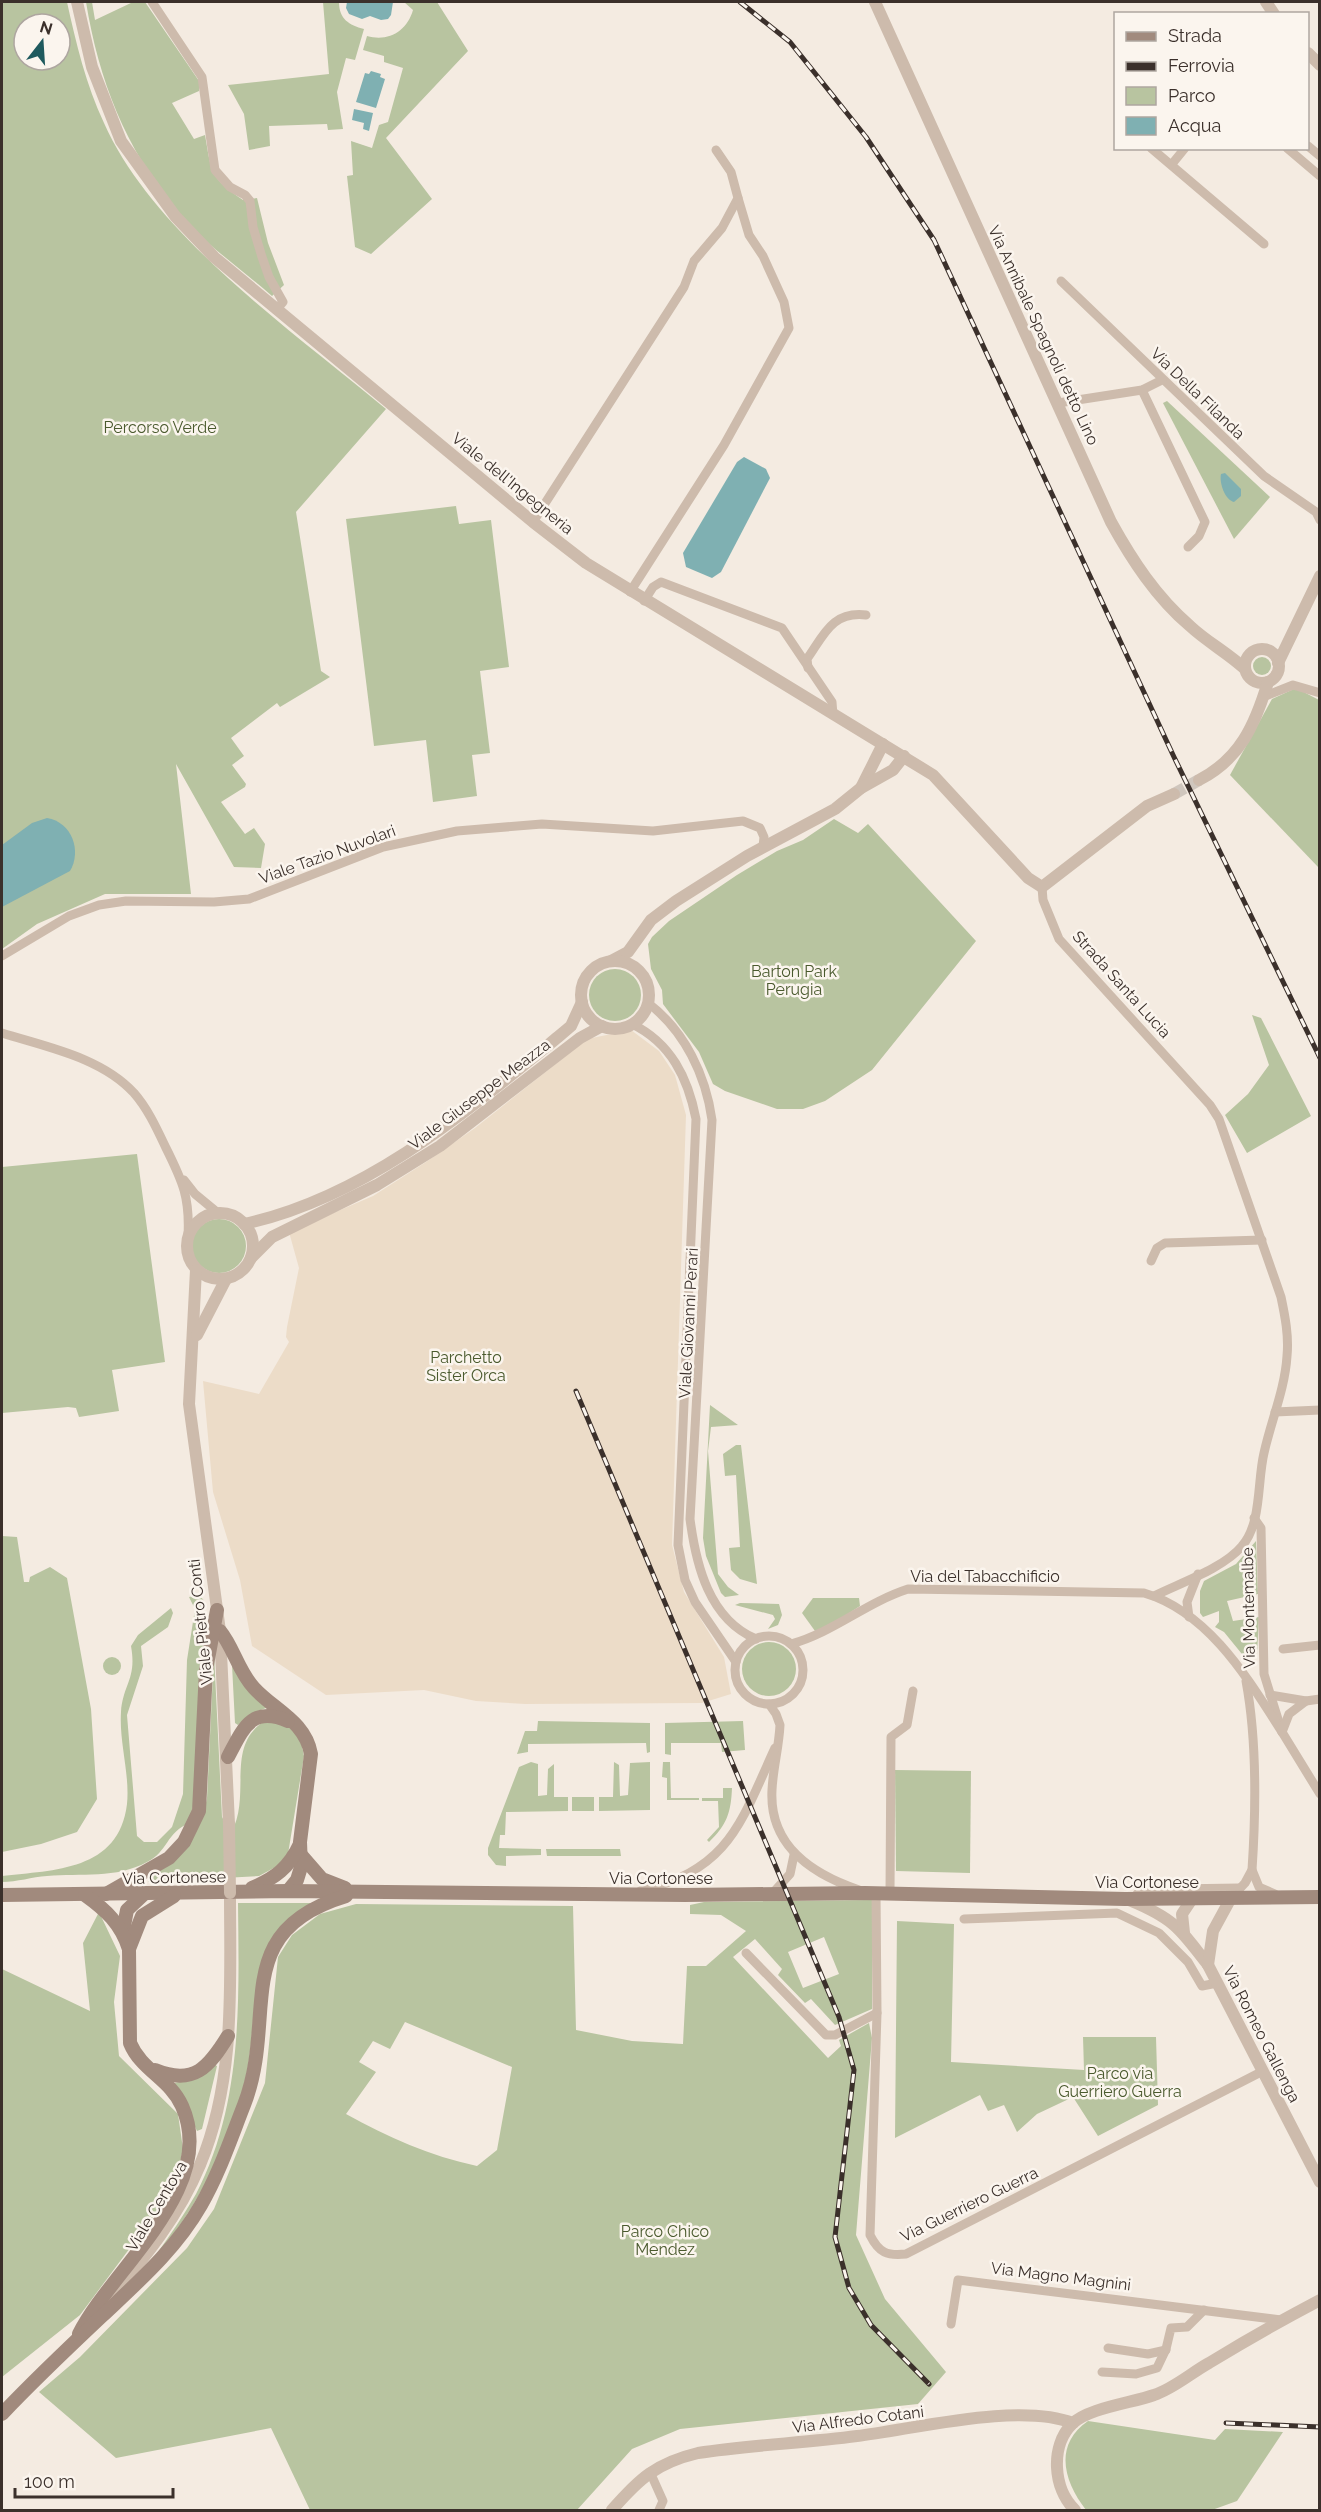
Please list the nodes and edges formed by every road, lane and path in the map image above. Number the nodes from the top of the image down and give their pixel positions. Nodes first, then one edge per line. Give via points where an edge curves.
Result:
1 (77, 2) edge
2 (152, 2) edge
3 (875, 2) edge
4 (1309, 54) edge
5 (1320, 65) edge
6 (716, 150) dead end
7 (1154, 150) edge
8 (1183, 150) edge
9 (1289, 150) edge
10 (1172, 164) junction
11 (1320, 176) edge
12 (738, 198) junction
13 (1264, 244) dead end
14 (1061, 281) dead end
15 (276, 310) junction
16 (1162, 380) junction
17 (1142, 390) junction
18 (1058, 403) junction
19 (1320, 520) edge
20 (533, 522) junction
21 (1188, 547) dead end
22 (1320, 576) edge
23 (630, 592) junction
24 (644, 601) junction
25 (866, 615) dead end
26 (1293, 632) junction
27 (1266, 650) junction
28 (1224, 652) junction
29 (1249, 654) junction
30 (1278, 663) junction
31 (1245, 669) junction
32 (808, 670) junction
33 (1268, 682) junction
34 (1320, 693) edge
35 (1263, 697) junction
36 (833, 715) junction
37 (883, 744) junction
38 (904, 756) junction
39 (1199, 780) tunnel mouth
40 (861, 788) junction
41 (1174, 794) tunnel mouth
42 (763, 847) junction
43 (1042, 887) junction
44 (638, 941) junction
45 (2, 956) edge
46 (611, 961) junction
47 (639, 971) junction
48 (582, 1002) junction
49 (648, 1004) junction
50 (632, 1024) junction
51 (602, 1026) junction
52 (2, 1033) edge
53 (179, 1174) junction
54 (218, 1213) junction
55 (244, 1224) junction
56 (188, 1236) junction
57 (1262, 1240) junction
58 (251, 1258) junction
59 (1151, 1261) dead end
60 (196, 1270) junction
61 (226, 1279) junction
62 (192, 1348) junction
63 (1320, 1410) edge
64 (1275, 1412) junction
65 (1254, 1518) junction
66 (1198, 1574) junction
67 (1155, 1596) junction
68 (217, 1610) junction
69 (1189, 1617) junction
70 (220, 1631) junction
71 (756, 1639) junction
72 (791, 1644) junction
73 (1320, 1645) edge
74 (1283, 1648) dead end
75 (736, 1662) junction
76 (1244, 1675) junction
77 (914, 1691) dead end
78 (1270, 1695) junction
79 (1320, 1699) edge
80 (1306, 1701) junction
81 (769, 1704) junction
82 (296, 1724) junction
83 (1282, 1732) junction
84 (779, 1738) junction
85 (228, 1757) junction
86 (1320, 1794) edge
87 (301, 1849) junction
88 (794, 1855) junction
89 (1252, 1870) junction
90 (288, 1891) junction
91 (244, 1892) junction
92 (359, 1892) junction
93 (230, 1893) joint
94 (877, 1893) junction
95 (1235, 1893) junction
96 (143, 1894) junction
97 (2, 1895) edge
98 (85, 1895) junction
99 (104, 1895) junction
100 (177, 1895) junction
101 (624, 1895) junction
102 (771, 1895) junction
103 (1250, 1897) junction
104 (1284, 1897) junction
105 (1320, 1897) edge
106 (1125, 1899) junction
107 (1192, 1899) junction
108 (964, 1919) dead end
109 (1213, 1930) junction
110 (123, 1931) junction
111 (1184, 1933) junction
112 (129, 1949) junction
113 (746, 1953) dead end
114 (1208, 1965) junction
115 (1217, 1983) junction
116 (877, 2013) junction
117 (228, 2036) junction
118 (142, 2064) junction
119 (1263, 2071) junction
120 (1320, 2182) edge
121 (1320, 2300) edge
122 (1204, 2310) junction
123 (1281, 2320) junction
124 (951, 2324) dead end
125 (75, 2341) junction
126 (1108, 2348) dead end
127 (1166, 2350) junction
128 (1102, 2372) dead end
129 (2, 2414) edge
130 (1073, 2423) junction
131 (650, 2472) junction
132 (612, 2511) edge
133 (659, 2511) edge
134 (1075, 2511) edge

1 - 15 street, Viale dell'Ingegneria via 92,67 108,113 137,166 193,237
2 - 15 street via 202,77 215,170 250,201 253,227 268,277 283,302
3 - 18 street, Via Annibale Spagnoli detto Lino
4 - 5 street
6 - 12 street via 731,172
7 - 10 street
8 - 10 street
9 - 11 street
10 - 13 street
12 - 20 street via 722,228 694,261 684,288
12 - 23 street via 749,234 764,256 784,302 789,328 724,445
14 - 16 street, Via Della Filanda
15 - 20 street, Viale dell'Ingegneria
16 - 17 street
16 - 19 street, Via Della Filanda via 1264,476 1316,512
17 - 18 street
17 - 21 street via 1204,522 1199,536
18 - 28 street, Via Annibale Spagnoli detto Lino via 1128,553 1171,607
20 - 23 street, Viale dell'Ingegneria
22 - 26 street
23 - 24 street, Viale dell'Ingegneria
24 - 32 street via 661,582 782,628
24 - 36 street, Viale dell'Ingegneria
25 - 32 street via 852,613 836,619 807,659
26 - 27 street
26 - 30 street
27 - 29 street
27 - 30 street via 1274,654
28 - 29 street
28 - 31 street, Via Annibale Spagnoli detto Lino
29 - 31 street
30 - 33 street via 1275,676
31 - 33 street via 1253,681
32 - 36 street via 832,702
33 - 35 street
34 - 35 street via 1293,685
35 - 39 street via 1235,754 1218,770
36 - 37 street, Viale dell'Ingegneria
37 - 38 street, Viale dell'Ingegneria
37 - 40 street
38 - 40 street via 893,770
38 - 43 street, Viale dell'Ingegneria via 933,775 1028,878
40 - 42 street via 835,809
41 - 43 street via 1147,806
42 - 44 street via 668,907 651,920
42 - 45 street, Viale Tazio Nuvolari via 760,828 742,821 653,831 542,824 457,831 383,847 249,898 99,905 69,916
43 - 57 street, Strada Santa Lucia via 1043,900 1059,939 1220,1119
44 - 46 street
44 - 47 street
46 - 47 street via 621,961
46 - 48 street via 600,964 585,980
47 - 49 street via 648,986
48 - 51 street via 586,1012
48 - 55 street, Viale Giuseppe Meazza via 571,1026 458,1117 409,1150 305,1206
49 - 50 street
49 - 71 street, Viale Giovanni Perari via 688,1049 706,1088 712,1120 690,1519 693,1539 700,1573 720,1611 741,1632
50 - 51 street
50 - 75 street, Viale Giovanni Perari via 661,1043 681,1070 696,1119 678,1545 685,1580 695,1602
51 - 58 street, Viale Giuseppe Meazza via 580,1038 440,1146 377,1185 272,1237
52 - 53 street, Viale Pietro Conti via 91,1063 133,1092 151,1116
53 - 54 street, Viale Pietro Conti
53 - 56 street, Viale Pietro Conti via 189,1208
54 - 55 street, Viale Pietro Conti
54 - 56 street via 200,1220
55 - 58 street via 252,1240
56 - 60 street, Viale Pietro Conti via 187,1254
57 - 59 street via 1165,1244 1157,1248
57 - 64 street, Strada Santa Lucia via 1281,1297 1288,1336 1285,1378
58 - 61 street, Viale Pietro Conti via 245,1268
60 - 61 street
60 - 62 street, Viale Pietro Conti
61 - 62 street, Viale Pietro Conti
62 - 68 street, Viale Pietro Conti via 189,1404
63 - 64 street
64 - 65 street, Strada Santa Lucia
65 - 66 street via 1243,1545
65 - 78 street, Via Montemalbe via 1261,1528 1263,1674
66 - 67 street
66 - 69 street via 1187,1602
67 - 69 street, Via del Tabacchificio
67 - 72 street, Via del Tabacchificio via 1078,1590 908,1589 881,1598 818,1635
68 - 70 street, Viale Pietro Conti
68 - 99 main road via 206,1670 199,1811 184,1842 169,1858
69 - 76 street, Via del Tabacchificio via 1221,1645
70 - 82 main road via 254,1688
70 - 85 street, Viale Pietro Conti
71 - 72 street via 773,1636
71 - 75 street via 740,1652
72 - 81 street via 800,1654 804,1668 801,1682 794,1694
73 - 74 street
75 - 81 street via 736,1676 745,1693
76 - 83 street
76 - 89 street, Via del Tabacchificio via 1252,1713
77 - 94 street, Via Guerriero Guerra via 907,1725 891,1737
78 - 80 street
78 - 83 street, Via Montemalbe
79 - 80 street
80 - 83 street via 1289,1714
81 - 84 street via 776,1714
82 - 85 main road via 277,1716 256,1718 241,1732
82 - 87 main road via 309,1742 311,1754
83 - 86 street, Via Montemalbe
84 - 88 street via 772,1802 781,1835
84 - 101 street via 737,1831 725,1846 696,1871 665,1885
85 - 93 street, Viale Pietro Conti, bridge
87 - 90 main road via 300,1874
87 - 91 main road via 278,1875
87 - 92 main road via 322,1879
88 - 94 street via 817,1873
88 - 102 street via 790,1874
89 - 95 street
89 - 104 street via 1258,1887
90 - 91 main road, Via Cortonese
90 - 92 main road, Via Cortonese
91 - 100 main road, Via Cortonese
92 - 101 main road, Via Cortonese
92 - 125 main road via 319,1904 294,1919 278,1935 265,1970 259,2044 248,2096 201,2205 148,2274
93 - 117 street, Viale Centova
94 - 102 main road, Via Cortonese
94 - 106 main road, Via Cortonese
94 - 116 street, Via Guerriero Guerra
95 - 103 main road, Via Cortonese
95 - 106 street via 1174,1889
95 - 107 main road, Via Cortonese
95 - 109 street, Via Romeo Gallenga
96 - 99 main road, Via Cortonese
96 - 100 main road, Via Cortonese
96 - 110 main road via 126,1910
97 - 98 main road, Via Cortonese
98 - 99 main road, Via Cortonese
98 - 110 main road via 115,1919
100 - 112 main road via 142,1916
101 - 102 main road, Via Cortonese
103 - 104 main road, Via Cortonese
103 - 109 street
104 - 105 main road, Via Cortonese
106 - 107 main road, Via Cortonese
106 - 111 street, Via Romeo Gallenga via 1162,1913
107 - 111 street via 1182,1914
108 - 115 street via 1117,1913 1159,1933 1188,1962 1202,1986
109 - 114 street, Via Romeo Gallenga
110 - 112 main road
111 - 114 street, Via Romeo Gallenga
112 - 118 main road via 130,2043
113 - 116 street via 826,2035 835,2035
114 - 115 street, Via Romeo Gallenga
115 - 119 street, Via Romeo Gallenga
116 - 119 street, Via Guerriero Guerra via 870,2235 876,2247 891,2255 906,2253 1001,2207
117 - 118 main road via 212,2061 201,2071 186,2076
117 - 125 street, Viale Centova via 217,2113 200,2166 141,2263
118 - 125 main road via 168,2084 182,2105 190,2131 190,2154 163,2214 136,2256 90,2311
119 - 120 street, Via Romeo Gallenga
121 - 123 street
122 - 123 street, Via Magno Magnini
122 - 124 street, Via Magno Magnini via 958,2280
122 - 127 street via 1187,2327 1171,2328
123 - 130 street via 1156,2395 1084,2416
125 - 129 main road, Viale Centova
126 - 127 street via 1148,2354
127 - 128 street via 1156,2368 1137,2374
130 - 131 street, Via Alfredo Cotani via 1055,2416 995,2417 698,2453 673,2459
130 - 134 street via 1064,2434 1056,2471 1062,2491
131 - 132 street, Via Alfredo Cotani via 636,2482
131 - 133 street via 663,2501

